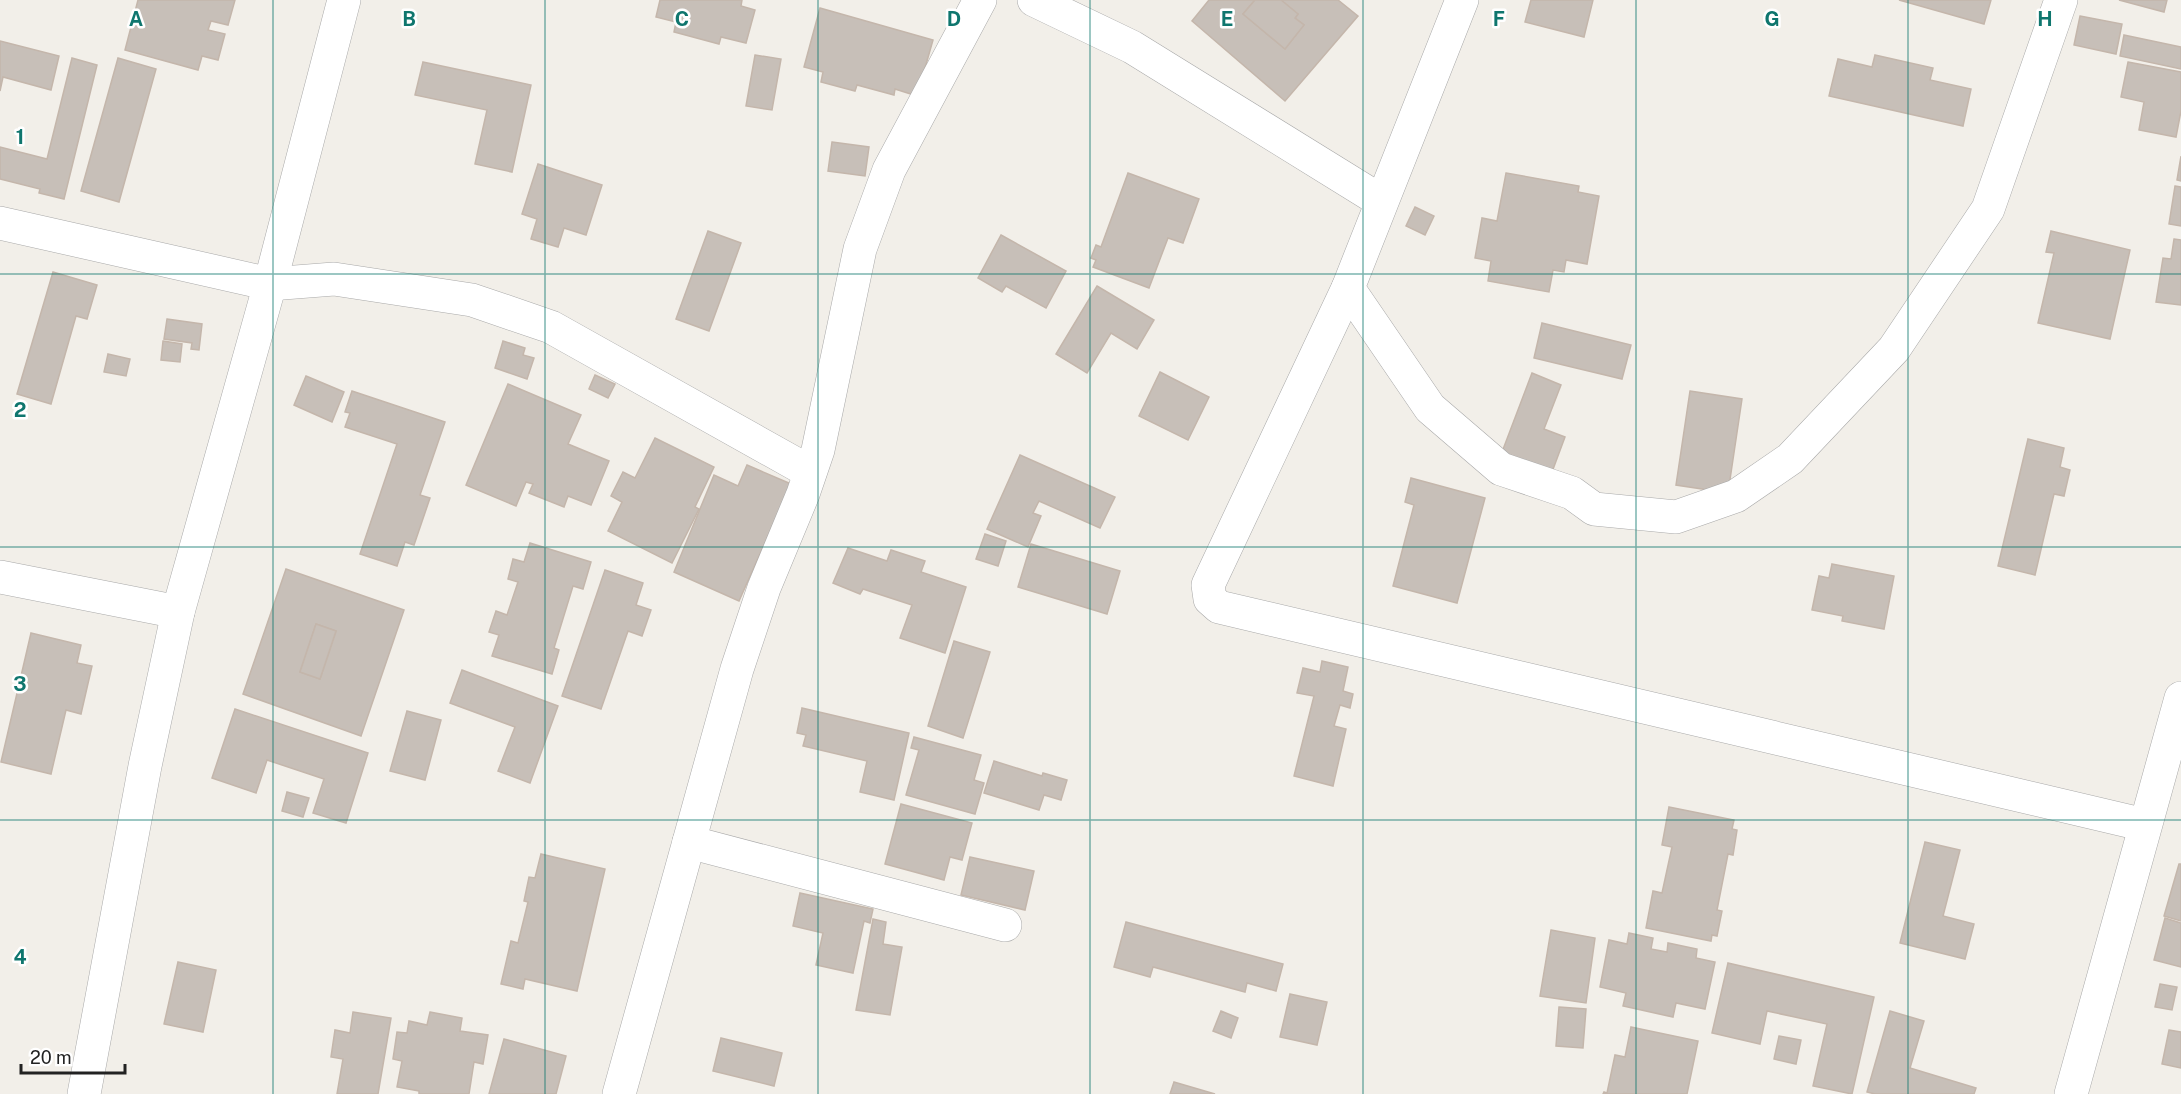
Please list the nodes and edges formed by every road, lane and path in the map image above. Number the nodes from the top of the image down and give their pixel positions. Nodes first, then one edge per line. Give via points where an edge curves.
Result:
1 (344, 0) edge
2 (980, 0) edge
3 (1034, 0) edge
4 (1462, 0) edge
5 (2061, 0) edge
6 (1382, 201) junction
7 (0, 223) edge
8 (270, 284) junction
9 (1348, 288) junction
10 (810, 472) junction
11 (0, 577) edge
12 (178, 612) junction
13 (2181, 698) edge
14 (2145, 825) junction
15 (689, 842) junction
16 (1005, 925) dead end
17 (84, 1094) edge
18 (619, 1094) edge
19 (2071, 1094) edge

1 - 8 street
2 - 10 street via 889,170 860,249
3 - 6 street via 1132,47
4 - 6 street
5 - 9 street via 1988,209 1894,349 1790,459 1736,496 1676,517 1594,510 1572,493 1501,469 1430,408
6 - 9 street
7 - 8 street
8 - 10 street via 334,279 472,300 551,327
8 - 12 street
9 - 14 street via 1208,585 1210,599 1219,607
10 - 15 street via 737,669
11 - 12 street
12 - 17 street
13 - 14 street
14 - 19 street
15 - 16 street
15 - 18 street

